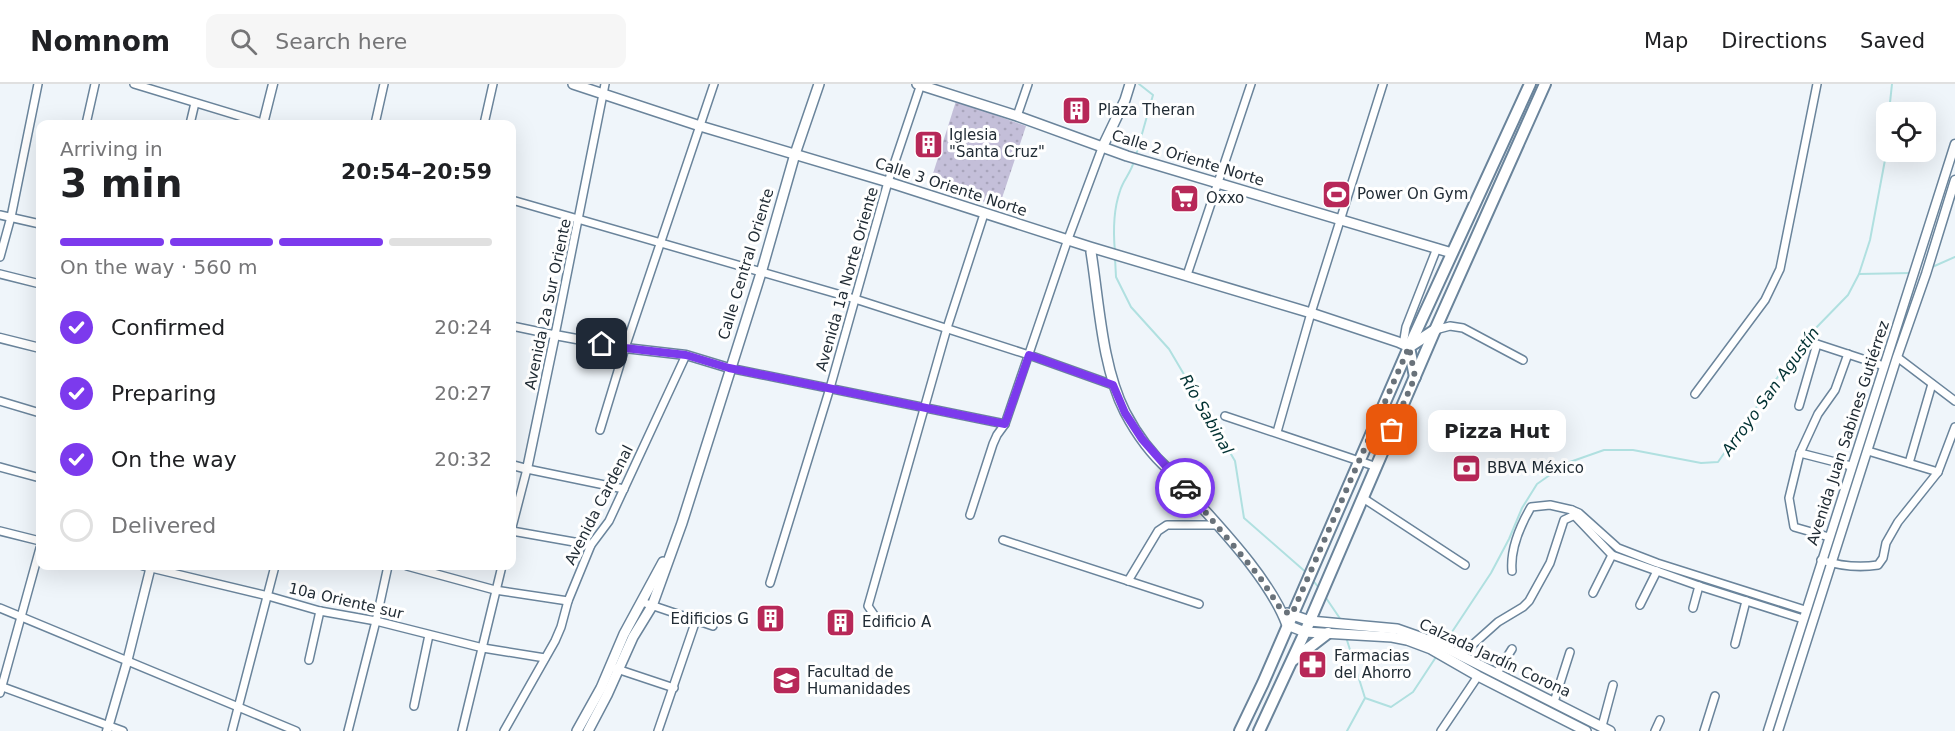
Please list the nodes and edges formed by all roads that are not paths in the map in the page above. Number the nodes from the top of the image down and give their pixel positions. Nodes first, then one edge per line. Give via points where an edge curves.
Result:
1 (38, 84) edge
2 (95, 84) edge
3 (134, 84) edge
4 (273, 84) edge
5 (384, 84) edge
6 (493, 84) edge
7 (573, 84) edge
8 (714, 84) edge
9 (819, 84) edge
10 (919, 84) edge
11 (1028, 84) edge
12 (1130, 84) edge
13 (1251, 84) edge
14 (1383, 84) edge
15 (1530, 84) edge
16 (1545, 84) edge
17 (1817, 84) edge
18 (604, 89) edge
19 (195, 102) junction
20 (1017, 116) junction
21 (87, 120) edge
22 (191, 120) edge
23 (251, 120) edge
24 (265, 120) edge
25 (376, 120) edge
26 (485, 120) edge
27 (700, 126) junction
28 (1955, 144) edge
29 (1102, 148) junction
30 (795, 154) junction
31 (1955, 180) edge
32 (888, 182) junction
33 (1219, 183) junction
34 (516, 201) edge
35 (984, 214) junction
36 (0, 215) edge
37 (10, 217) junction
38 (579, 218) junction
39 (1930, 218) junction
40 (1340, 221) junction
41 (36, 223) edge
42 (1941, 225) junction
43 (1068, 240) junction
44 (661, 243) junction
45 (1437, 248) junction
46 (1094, 250) junction
47 (1452, 253) junction
48 (0, 257) edge
49 (760, 273) junction
50 (0, 274) edge
51 (1187, 275) junction
52 (36, 284) edge
53 (855, 299) junction
54 (1311, 313) junction
55 (1898, 323) junction
56 (1908, 325) junction
57 (516, 327) edge
58 (947, 328) junction
59 (1435, 330) junction
60 (555, 335) junction
61 (0, 338) edge
62 (36, 347) edge
63 (1409, 347) junction
64 (625, 348) junction
65 (1848, 354) junction
66 (686, 355) junction
67 (1029, 355) junction
68 (1897, 357) junction
69 (1522, 360) dead end
70 (1884, 366) junction
71 (729, 368) junction
72 (1415, 377) junction
73 (1932, 384) junction
74 (1113, 385) junction
75 (830, 388) junction
76 (1695, 394) dead end
77 (0, 401) edge
78 (1955, 401) edge
79 (1799, 406) dead end
80 (925, 407) junction
81 (36, 412) edge
82 (1226, 416) dead end
83 (1005, 424) junction
84 (1955, 427) edge
85 (600, 430) dead end
86 (1276, 432) junction
87 (1868, 451) junction
88 (1800, 453) junction
89 (1359, 461) junction
90 (1909, 463) junction
91 (516, 466) edge
92 (1851, 466) junction
93 (0, 467) edge
94 (1377, 467) junction
95 (527, 469) junction
96 (1938, 472) junction
97 (36, 477) edge
98 (1847, 480) junction
99 (1857, 483) junction
100 (624, 489) junction
101 (1363, 498) junction
102 (516, 513) edge
103 (1575, 513) junction
104 (970, 515) dead end
105 (682, 523) junction
106 (1217, 525) junction
107 (516, 530) edge
108 (0, 531) edge
109 (1829, 537) junction
110 (36, 540) edge
111 (1004, 540) dead end
112 (591, 545) junction
113 (1612, 555) junction
114 (1636, 559) junction
115 (1821, 561) junction
116 (1831, 563) junction
117 (36, 564) edge
118 (1465, 565) dead end
119 (147, 570) edge
120 (164, 570) edge
121 (274, 570) edge
122 (387, 570) edge
123 (422, 570) edge
124 (501, 570) edge
125 (1512, 571) dead end
126 (1657, 571) junction
127 (1128, 581) junction
128 (770, 584) dead end
129 (1723, 584) junction
130 (1699, 586) junction
131 (495, 590) junction
132 (1593, 592) dead end
133 (1720, 592) junction
134 (268, 596) junction
135 (568, 601) junction
136 (1746, 601) junction
137 (642, 602) junction
138 (1199, 604) dead end
139 (1640, 605) dead end
140 (652, 606) junction
141 (0, 608) edge
142 (1693, 608) dead end
143 (1290, 610) junction
144 (1805, 610) junction
145 (320, 611) junction
146 (1312, 616) junction
147 (23, 617) junction
148 (1803, 619) junction
149 (696, 620) junction
150 (376, 621) junction
151 (881, 625) dead end
152 (1287, 625) junction
153 (713, 626) dead end
154 (1305, 632) junction
155 (1330, 634) junction
156 (429, 635) junction
157 (1735, 644) dead end
158 (1433, 646) junction
159 (483, 648) junction
160 (1512, 649) dead end
161 (1570, 652) dead end
162 (1793, 653) junction
163 (1448, 654) junction
164 (1460, 656) junction
165 (1803, 656) junction
166 (545, 658) junction
167 (309, 660) dead end
168 (127, 662) junction
169 (1291, 662) junction
170 (615, 669) junction
171 (1497, 673) junction
172 (1478, 676) junction
173 (1613, 685) dead end
174 (674, 688) junction
175 (1, 689) edge
176 (1715, 696) dead end
177 (1554, 702) junction
178 (414, 706) dead end
179 (239, 707) junction
180 (1660, 720) dead end
181 (108, 728) edge
182 (1606, 729) edge
183 (123, 731) edge
184 (232, 731) edge
185 (296, 731) edge
186 (348, 731) edge
187 (462, 731) edge
188 (504, 731) edge
189 (577, 731) edge
190 (588, 731) edge
191 (658, 731) edge
192 (1240, 731) edge
193 (1259, 731) edge
194 (1440, 731) edge
195 (1586, 731) edge
196 (1655, 731) edge
197 (1704, 731) edge
198 (1768, 731) edge
199 (1778, 731) edge

1 - 37 street
2 - 21 street
3 - 19 street
4 - 24 street
5 - 25 street
6 - 26 street
7 - 18 main road, Calle 3 Oriente Norte
8 - 27 street
9 - 30 main road, Calle Central Oriente
10 - 20 main road, Calle 2 Oriente Norte
10 - 32 street, Avenida 1a Norte Oriente
11 - 20 street
12 - 29 main road
13 - 33 street
14 - 40 street
15 - 47 main road
16 - 59 main road
17 - 76 street via 1780,268 1766,300
18 - 27 main road, Calle 3 Oriente Norte
18 - 38 street, Avenida 2a Sur Oriente
19 - 22 street
19 - 23 street
20 - 29 main road, Calle 2 Oriente Norte
27 - 30 main road, Calle 3 Oriente Norte
27 - 44 street
28 - 39 street, Avenida Juan Sabines Gutiérrez
29 - 33 main road, Calle 2 Oriente Norte
29 - 43 street
30 - 32 main road, Calle 3 Oriente Norte
30 - 49 main road, Calle Central Oriente
31 - 42 street
32 - 35 main road, Calle 3 Oriente Norte
32 - 53 street, Avenida 1a Norte Oriente
33 - 40 main road, Calle 2 Oriente Norte
33 - 51 street
34 - 38 street
35 - 43 main road, Calle 3 Oriente Norte
35 - 58 street
36 - 37 street
37 - 41 street
37 - 48 street
38 - 44 street
38 - 60 street, Avenida 2a Sur Oriente
39 - 42 street
39 - 55 street, Avenida Juan Sabines Gutiérrez
40 - 45 main road, Calle 2 Oriente Norte
40 - 54 street
42 - 56 street
43 - 46 main road, Calle 3 Oriente Norte
43 - 67 street
44 - 49 street
44 - 64 street
45 - 47 main road, Calle 2 Oriente Norte
45 - 63 street via 1406,327 1404,339
46 - 51 main road, Calle 3 Oriente Norte
46 - 74 main road
47 - 63 main road
49 - 53 street
49 - 71 main road, Calle Central Oriente
50 - 52 street
51 - 54 main road
53 - 58 street
53 - 75 street, Avenida 1a Norte Oriente
54 - 63 main road
54 - 86 street
55 - 56 street
55 - 70 street, Avenida Juan Sabines Gutiérrez
56 - 68 street
57 - 60 street
58 - 67 street
58 - 80 street
59 - 63 main road
59 - 69 street via 1463,328
59 - 72 main road
60 - 64 street
60 - 95 street, Avenida 2a Sur Oriente
61 - 62 street
63 - 72 main road
63 - 89 main road
64 - 66 street
64 - 85 street
65 - 70 street
65 - 79 street via 1817,344
65 - 88 street via 1835,390 1818,414
66 - 71 street
66 - 100 street, Avenida Cardenal
67 - 74 street
67 - 83 street
68 - 73 street
68 - 87 street
70 - 92 street, Avenida Juan Sabines Gutiérrez
71 - 75 street
71 - 105 main road, Calle Central Oriente
72 - 94 main road
73 - 78 street
73 - 90 street
74 - 106 main road via 1142,439
75 - 80 street
75 - 128 street, Avenida 1a Norte Oriente
77 - 81 street
80 - 83 street
80 - 151 street via 868,606
82 - 86 street
83 - 104 street via 993,444
84 - 96 street
86 - 89 street
87 - 90 street
87 - 99 street
88 - 92 street
88 - 109 street via 1789,498 1794,526
89 - 94 street
89 - 143 main road
90 - 96 street
91 - 95 street
92 - 98 street, Avenida Juan Sabines Gutiérrez
93 - 97 street
94 - 101 main road
95 - 100 street
95 - 102 street, Avenida 2a Sur Oriente
96 - 116 street via 1898,522 1878,565
98 - 99 street
98 - 109 street, Avenida Juan Sabines Gutiérrez
99 - 116 street
100 - 112 street, Avenida Cardenal via 609,521
101 - 118 street
101 - 146 main road
103 - 113 street
103 - 114 street
103 - 125 street via 1550,506 1531,507 1521,524
103 - 164 street via 1564,520 1550,563 1529,601
105 - 137 main road
105 - 140 main road
106 - 127 street via 1167,525 1158,531
106 - 143 main road
107 - 112 street
108 - 110 street
109 - 115 street, Avenida Juan Sabines Gutiérrez
111 - 127 street
112 - 135 street, Avenida Cardenal
113 - 114 street
113 - 132 street
114 - 126 street
114 - 129 street
115 - 116 street
115 - 144 street, Avenida Juan Sabines Gutiérrez
116 - 165 street
117 - 147 street
119 - 168 street
120 - 134 street, 10a Oriente sur
121 - 134 street
122 - 150 street
123 - 131 street
124 - 131 street
126 - 130 street
126 - 139 street
127 - 138 street
129 - 133 street
129 - 144 street
130 - 133 street
130 - 142 street
131 - 135 street
131 - 159 street
133 - 136 street
134 - 145 street, 10a Oriente sur
134 - 179 street
135 - 166 street, Avenida Cardenal via 561,627
136 - 148 street
136 - 157 street
137 - 140 street
137 - 170 main road via 624,634
140 - 149 street
140 - 170 main road
141 - 147 street
143 - 146 main road, Calzada Jardín Corona
143 - 152 main road
144 - 148 street, Avenida Juan Sabines Gutiérrez
145 - 150 street, 10a Oriente sur
145 - 167 street
146 - 154 main road
146 - 158 main road, Calzada Jardín Corona via 1333,623 1397,629
147 - 168 street
147 - 175 street
148 - 162 street, Avenida Juan Sabines Gutiérrez
149 - 153 street
149 - 174 street
150 - 156 street, 10a Oriente sur
150 - 186 street
152 - 154 main road, Calzada Jardín Corona
152 - 192 main road
154 - 155 main road, Calzada Jardín Corona
154 - 169 main road
155 - 158 main road, Calzada Jardín Corona via 1392,637
155 - 169 main road
156 - 159 street, 10a Oriente sur
156 - 178 street
158 - 163 main road, Calzada Jardín Corona
159 - 166 street, 10a Oriente sur
159 - 187 street
160 - 171 street
161 - 177 street
162 - 165 street
162 - 198 street, Avenida Juan Sabines Gutiérrez
163 - 164 main road, Calzada Jardín Corona
163 - 172 main road, Calzada Jardín Corona
164 - 171 main road, Calzada Jardín Corona
165 - 199 street
166 - 188 street, Avenida Cardenal
168 - 179 street
168 - 181 street
169 - 193 main road
170 - 174 street
170 - 189 main road
170 - 190 main road
171 - 177 main road, Calzada Jardín Corona
172 - 194 street
172 - 195 main road, Calzada Jardín Corona
173 - 182 street
174 - 191 street
175 - 181 street
176 - 197 street
177 - 182 main road, Calzada Jardín Corona
179 - 184 street
179 - 185 street
180 - 196 street
181 - 183 street

